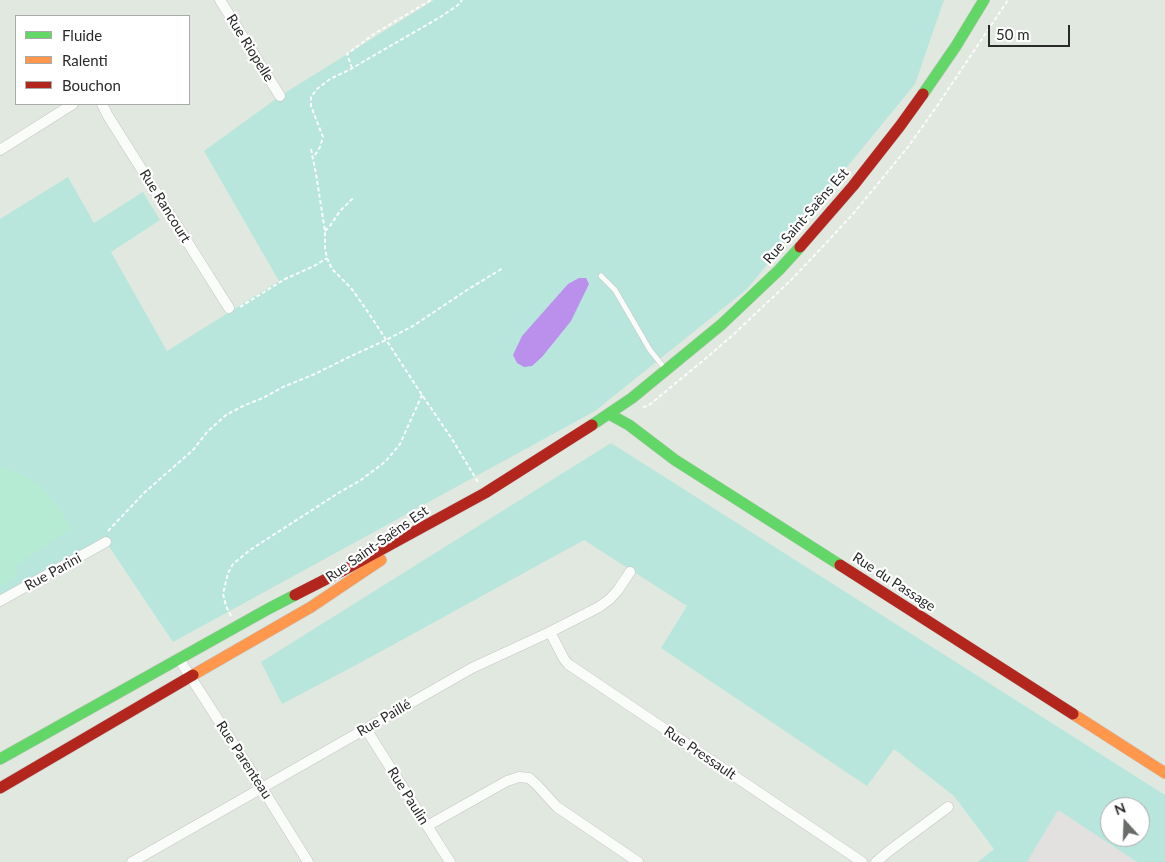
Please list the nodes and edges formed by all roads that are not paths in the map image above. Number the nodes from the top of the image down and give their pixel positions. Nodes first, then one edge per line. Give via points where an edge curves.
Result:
1 (220, 0) edge
2 (984, 0) edge
3 (280, 96) dead end
4 (72, 105) edge
5 (102, 105) edge
6 (0, 150) edge
7 (601, 276) dead end
8 (229, 308) road end
9 (666, 370) junction
10 (609, 414) junction
11 (441, 517) junction
12 (106, 542) road end
13 (630, 572) dead end
14 (0, 601) edge
15 (550, 632) junction
16 (179, 658) junction
17 (191, 678) junction
18 (366, 729) junction
19 (0, 760) edge
20 (1165, 773) edge
21 (0, 788) edge
22 (262, 788) junction
23 (948, 807) dead end
24 (427, 826) junction
25 (132, 862) edge
26 (308, 862) edge
27 (450, 862) edge
28 (638, 862) edge
29 (862, 862) edge
30 (876, 862) edge

1 - 3 street, Rue Riopelle
2 - 9 main road, Rue Saint-Saëns Est via 900,126 811,235 749,299
4 - 6 street
5 - 8 street, Rue Rancourt
7 - 9 lane via 615,290 650,350
9 - 10 main road, Rue Saint-Saëns Est
10 - 11 main road, Rue Saint-Saëns Est via 485,493
10 - 20 main road, Rue du Passage via 675,460
11 - 16 main road, Rue Saint-Saëns Est
11 - 17 main road, Rue Saint-Saëns Est via 312,608
12 - 14 street, Rue Parini
13 - 15 street, Rue Paillé via 610,599
15 - 18 street, Rue Paillé via 472,668
15 - 29 street, Rue Pressault via 568,664
16 - 17 street, Rue Parenteau
16 - 19 main road, Rue Saint-Saëns Est
17 - 21 main road, Rue Saint-Saëns Est
17 - 22 street, Rue Parenteau
18 - 22 street, Rue Paillé
18 - 24 street, Rue Paulin
22 - 25 street, Rue Paillé
22 - 26 street, Rue Parenteau
23 - 30 street
24 - 27 street, Rue Paulin
24 - 28 street via 519,776 529,778 557,807

